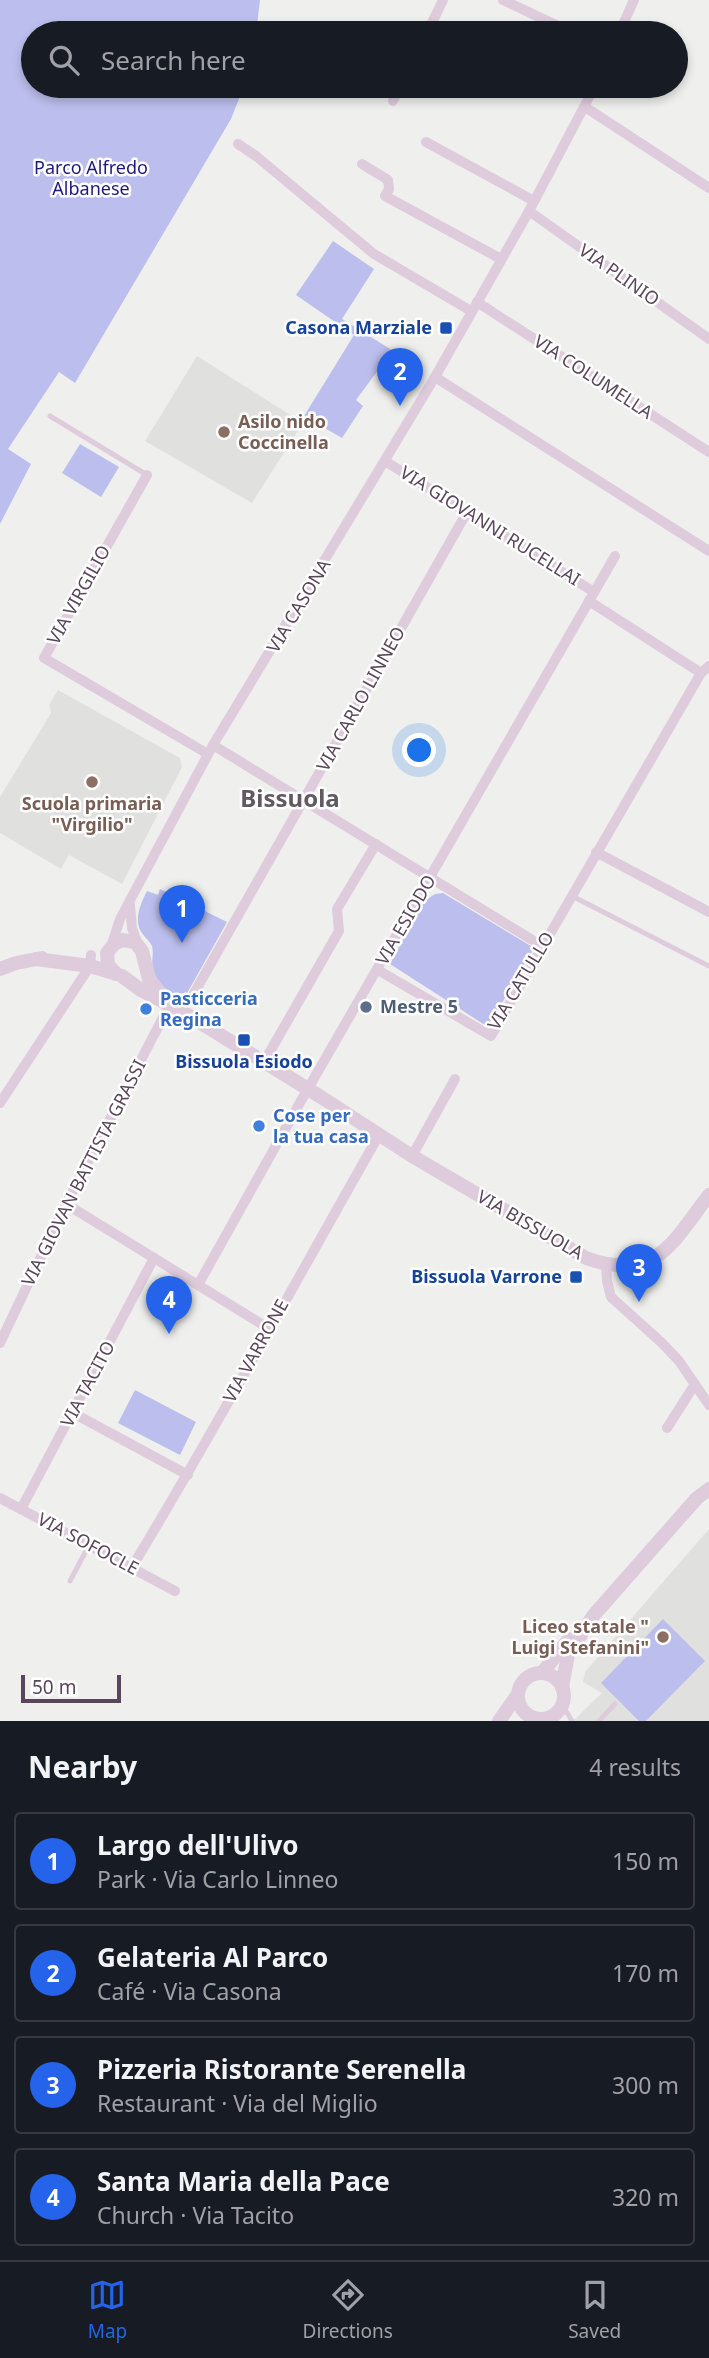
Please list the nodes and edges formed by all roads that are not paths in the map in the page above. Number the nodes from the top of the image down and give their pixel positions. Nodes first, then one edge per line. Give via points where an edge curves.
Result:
1 (443, 0) edge
2 (503, 0) edge
3 (634, 0) edge
4 (433, 21) edge
5 (548, 21) edge
6 (624, 21) edge
7 (394, 98) edge
8 (589, 98) edge
9 (393, 101) dead end
10 (585, 107) junction
11 (426, 142) dead end
12 (238, 144) dead end
13 (362, 164) dead end
14 (709, 188) edge
15 (531, 206) junction
16 (501, 259) junction
17 (474, 307) junction
18 (709, 339) edge
19 (435, 377) junction
20 (50, 416) dead end
21 (709, 453) edge
22 (386, 461) junction
23 (146, 475) joint
24 (467, 512) junction
25 (709, 551) edge
26 (615, 556) dead end
27 (592, 596) junction
28 (705, 669) edge
29 (211, 749) junction
30 (304, 800) junction
31 (376, 844) junction
32 (596, 852) junction
33 (430, 877) junction
34 (571, 896) junction
35 (130, 902) junction
36 (709, 912) edge
37 (542, 946) junction
38 (110, 948) junction
39 (141, 952) junction
40 (90, 961) junction
41 (709, 966) edge
42 (0, 969) edge
43 (378, 970) junction
44 (119, 975) junction
45 (193, 995) dead end
46 (170, 1004) junction
47 (264, 1062) junction
48 (454, 1079) dead end
49 (308, 1090) junction
50 (0, 1103) edge
51 (379, 1135) junction
52 (412, 1156) junction
53 (709, 1195) edge
54 (66, 1205) junction
55 (154, 1258) junction
56 (606, 1265) junction
57 (198, 1286) junction
58 (268, 1328) junction
59 (0, 1343) edge
60 (695, 1384) junction
61 (709, 1405) edge
62 (72, 1413) junction
63 (667, 1428) dead end
64 (188, 1475) junction
65 (709, 1489) edge
66 (0, 1498) edge
67 (21, 1509) junction
68 (89, 1545) junction
69 (132, 1567) junction
70 (70, 1581) dead end
71 (175, 1591) dead end
72 (593, 1616) junction
73 (542, 1673) junction
74 (563, 1693) junction
75 (518, 1694) junction
76 (615, 1704) dead end
77 (527, 1719) edge
78 (552, 1719) edge
79 (499, 1721) edge
80 (572, 1721) edge
81 (599, 1721) edge

1 - 4 street
2 - 5 street
3 - 6 street
7 - 9 street
8 - 10 street, VIA CASONA
10 - 14 street
10 - 15 street, VIA CASONA
11 - 15 street
12 - 17 street via 374,254
13 - 16 street via 388,180 385,196
15 - 16 street, VIA CASONA
15 - 18 street, VIA PLINIO
16 - 17 street, VIA CASONA
17 - 19 street, VIA CASONA
17 - 21 street, VIA COLUMELLA
19 - 22 street, VIA CASONA
19 - 25 street
20 - 23 lane
22 - 24 street, VIA GIOVANNI RUCELLAI
22 - 29 street, VIA CASONA
23 - 29 street, VIA VIRGILIO via 44,658
24 - 27 street, VIA GIOVANNI RUCELLAI
24 - 30 street, VIA CARLO LINNEO
26 - 27 street, VIA ESIODO
27 - 28 street, VIA GIOVANNI RUCELLAI
27 - 33 street, VIA ESIODO
28 - 32 street, VIA CATULLO
29 - 30 street
29 - 35 street, VIA CASONA
30 - 31 street
30 - 45 street, VIA CARLO LINNEO
31 - 33 street
31 - 47 street via 337,909 339,931
32 - 34 street, VIA CATULLO
32 - 36 street
33 - 37 street
33 - 43 street, VIA ESIODO
34 - 37 street, VIA CATULLO
34 - 41 lane
35 - 38 street, VIA CASONA
35 - 39 street via 132,928
37 - 43 street, VIA CATULLO via 491,1036
38 - 39 street via 126,940
38 - 40 street, VIA BISSUOLA
38 - 44 street via 108,965
39 - 44 street via 137,972
39 - 46 street, VIA BISSUOLA via 149,979
40 - 42 street, VIA BISSUOLA via 36,959
40 - 44 street, VIA BISSUOLA
40 - 50 street
43 - 49 street, VIA ESIODO
44 - 46 street, VIA BISSUOLA
46 - 47 street, VIA BISSUOLA
46 - 54 street, VIA GIOVAN BATTISTA GRASSI
47 - 49 street, VIA BISSUOLA
48 - 52 street
49 - 51 street, VIA BISSUOLA
49 - 57 street, VIA ESIODO
51 - 52 street, VIA BISSUOLA
51 - 58 street, VIA VARRONE
52 - 56 street, VIA BISSUOLA via 576,1254
53 - 56 street, VIA BISSUOLA via 677,1236 648,1263
54 - 55 street
54 - 59 street, VIA GIOVAN BATTISTA GRASSI
55 - 57 street
55 - 62 street, VIA TACITO
56 - 60 street via 611,1297 662,1342
57 - 58 street
58 - 64 street, VIA VARRONE
60 - 61 street
60 - 63 street
62 - 64 street
62 - 67 street, VIA TACITO
64 - 69 street, VIA VARRONE
65 - 72 street
66 - 67 street, VIA SOFOCLE
67 - 68 street, VIA SOFOCLE
68 - 69 street, VIA SOFOCLE
68 - 70 lane
69 - 71 street, VIA SOFOCLE
72 - 73 street
72 - 74 street via 568,1655
73 - 74 street via 554,1677
73 - 75 street via 524,1680
74 - 78 street
74 - 80 lane
75 - 77 street
75 - 79 street
76 - 81 lane
77 - 78 street

